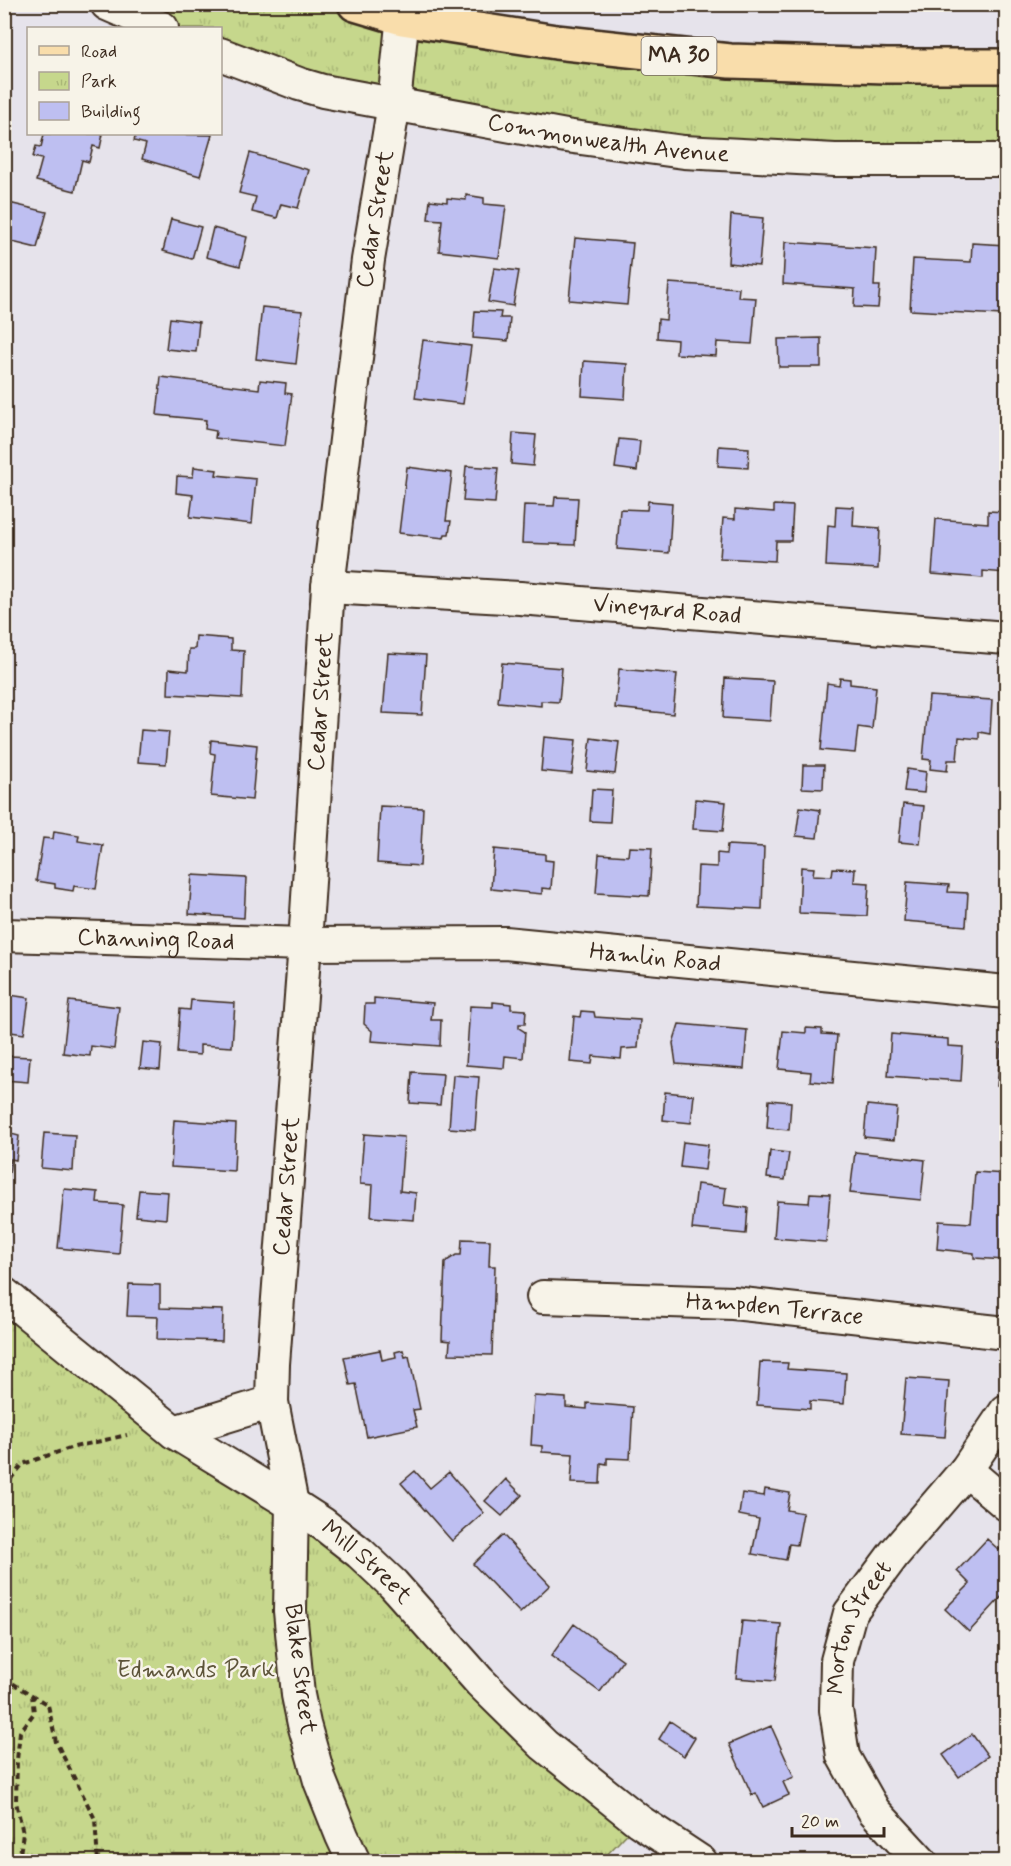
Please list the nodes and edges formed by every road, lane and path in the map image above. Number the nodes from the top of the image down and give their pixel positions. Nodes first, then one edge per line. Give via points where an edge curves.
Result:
1 (107, 4) edge
2 (355, 4) edge
3 (403, 11) edge
4 (160, 27) edge
5 (222, 55) edge
6 (1006, 66) edge
7 (394, 104) junction
8 (1006, 160) edge
9 (328, 587) junction
10 (1006, 638) edge
11 (4, 935) edge
12 (305, 944) junction
13 (1006, 992) edge
14 (4, 1294) edge
15 (543, 1297) dead end
16 (1006, 1333) edge
17 (272, 1402) junction
18 (1006, 1411) edge
19 (162, 1424) junction
20 (966, 1470) junction
21 (4, 1487) edge
22 (292, 1504) junction
23 (1006, 1504) edge
24 (4, 1678) edge
25 (32, 1695) junction
26 (19, 1862) edge
27 (98, 1862) edge
28 (354, 1862) edge
29 (702, 1862) edge
30 (921, 1862) edge

1 - 4 street
2 - 3 main road, MA 30
3 - 6 main road, MA 30 via 556,42 730,61
3 - 7 street, Cedar Street
5 - 7 street, Commonwealth Avenue via 323,91
7 - 8 street, Commonwealth Avenue via 566,136 684,152 835,160
7 - 9 street, Cedar Street via 368,260
9 - 10 street, Vineyard Road via 520,598
9 - 12 street, Cedar Street
11 - 12 street, Channing Road
12 - 13 street, Hamlin Road via 505,943
12 - 17 street, Cedar Street
14 - 19 street, Mill Street
15 - 16 street, Hampden Terrace via 733,1303
17 - 19 street
17 - 22 street, Cedar Street
18 - 20 street, Morton Street
19 - 21 path via 23,1464
19 - 22 street, Mill Street
20 - 23 street
20 - 30 street, Morton Street via 850,1613 837,1661 836,1710 843,1756 874,1811
22 - 28 street, Blake Street via 290,1611 298,1695 320,1781
22 - 29 street, Mill Street via 323,1524 385,1576 480,1682 544,1744 639,1821
24 - 25 path
25 - 26 path via 34,1713 20,1732 17,1760 16,1802 23,1833
25 - 27 path via 48,1705 56,1742 95,1818

